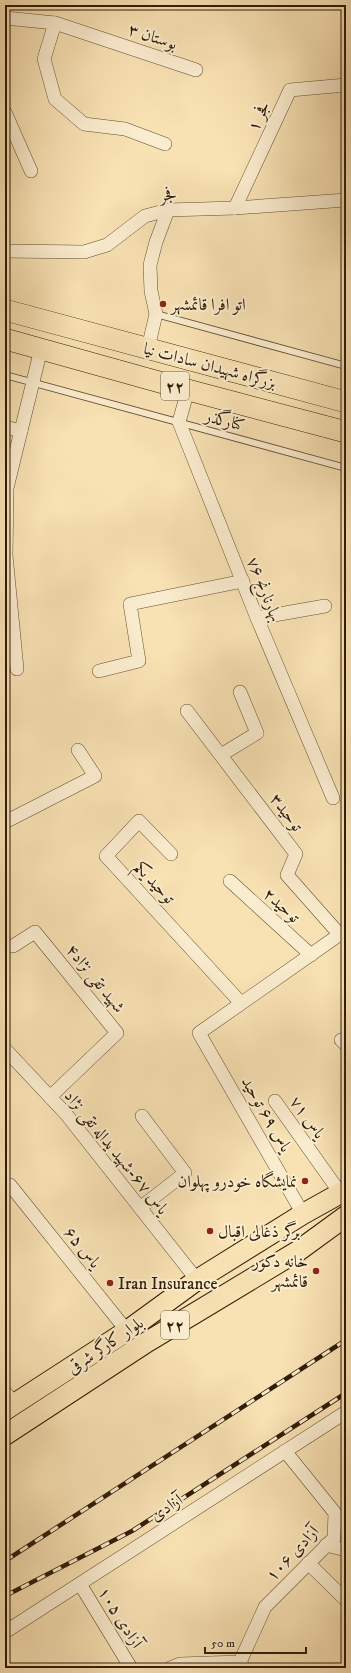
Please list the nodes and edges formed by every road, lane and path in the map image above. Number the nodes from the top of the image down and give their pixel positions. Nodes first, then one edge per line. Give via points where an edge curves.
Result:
1 (5, 18) edge
2 (55, 23) junction
3 (196, 70) dead end
4 (346, 85) edge
5 (5, 112) edge
6 (165, 144) dead end
7 (31, 171) dead end
8 (346, 200) edge
9 (235, 208) junction
10 (168, 210) junction
11 (5, 251) edge
12 (5, 310) edge
13 (156, 314) junction
14 (5, 339) edge
15 (41, 348) junction
16 (148, 348) junction
17 (346, 366) edge
18 (5, 375) edge
19 (33, 383) junction
20 (188, 390) junction
21 (346, 402) edge
22 (179, 422) junction
23 (5, 427) edge
24 (21, 430) junction
25 (346, 432) edge
26 (346, 468) edge
27 (6, 540) edge
28 (243, 581) junction
29 (325, 606) dead end
30 (257, 618) junction
31 (17, 669) dead end
32 (99, 671) dead end
33 (240, 692) dead end
34 (187, 711) dead end
35 (78, 750) dead end
36 (221, 755) junction
37 (333, 798) dead end
38 (5, 822) edge
39 (172, 854) dead end
40 (230, 881) dead end
41 (343, 932) edge
42 (13, 946) dead end
43 (311, 955) junction
44 (241, 1003) junction
45 (5, 1050) edge
46 (50, 1097) junction
47 (275, 1101) dead end
48 (142, 1116) dead end
49 (10, 1185) dead end
50 (343, 1192) edge
51 (140, 1208) junction
52 (303, 1214) junction
53 (346, 1216) edge
54 (197, 1280) junction
55 (127, 1331) junction
56 (8, 1402) edge
57 (346, 1412) edge
58 (5, 1435) edge
59 (285, 1451) junction
60 (340, 1512) edge
61 (326, 1545) junction
62 (346, 1550) edge
63 (308, 1562) junction
64 (80, 1584) junction
65 (346, 1600) edge
66 (5, 1632) edge
67 (242, 1665) edge
68 (131, 1668) edge
69 (170, 1668) edge

1 - 2 street, بوستان ۳
2 - 3 street, بوستان ۳
2 - 6 street via 44,59 55,99 84,124 125,129
4 - 9 street, فجر ۱ via 290,90
5 - 7 street
8 - 9 street, فجر
9 - 10 street, فجر
10 - 11 street, فجر via 145,216 107,246 84,252
10 - 13 street via 150,265 151,291
12 - 16 highway, بزرگراه شهیدان سادات نیا
13 - 16 street
13 - 17 lane
14 - 15 highway, بزرگراه شهیدان سادات نیا / ۲۲
15 - 19 street
15 - 20 highway, بزرگراه شهیدان سادات نیا / ۲۲
16 - 21 highway, بزرگراه شهیدان سادات نیا
18 - 19 lane, کنارگذر
19 - 22 lane, کنارگذر
19 - 24 street
20 - 22 street
20 - 25 highway, بزرگراه شهیدان سادات نیا / ۲۲
22 - 26 lane, کنارگذر
22 - 28 street, بهارنارنج ۷۶
23 - 24 street
24 - 27 street via 7,488
27 - 31 street
28 - 30 street, بهارنارنج ۷۶
28 - 32 street via 130,604 139,661
29 - 30 street
30 - 37 street, بهارنارنج ۷۶
33 - 36 street via 256,733
34 - 36 street, توحید۳
35 - 38 street via 95,776
36 - 41 street, توحید۳ via 296,854 287,875
39 - 44 street, توحید یکم via 139,821 106,856
40 - 43 street, توحید۲
41 - 43 street
42 - 46 street, شهید تقی نژاد۴ via 35,932 117,1033
43 - 44 street
44 - 52 street, یاس ۶۹ توحید via 199,1033
45 - 46 street, یاس ۶۷-شهید یداله تقی نژاد
46 - 51 street, یاس ۶۷-شهید یداله تقی نژاد
47 - 50 street, یاس ۷۱
48 - 51 street via 184,1173
49 - 55 street, یاس ۶۵
50 - 52 main road, بلوار کارگر شرقی
51 - 54 street, یاس ۶۷-شهید یداله تقی نژاد
52 - 54 main road, بلوار کارگر شرقی
53 - 58 main road, بلوار کارگر شرقی / ۲۲ via 298,1251 147,1342
54 - 55 main road, بلوار کارگر شرقی
55 - 56 main road, بلوار کارگر شرقی
57 - 59 street, آزادی
59 - 60 street, آزادی ۱۰۶
59 - 64 street, آزادی
60 - 61 street, آزادی ۱۰۶ via 334,1538
61 - 62 street
61 - 63 street, آزادی ۱۰۶
63 - 65 street
63 - 67 street, آزادی ۱۰۶ via 265,1607
64 - 66 street, آزادی
64 - 68 street, آزادی ۱۰۵
67 - 69 street via 180,1664

